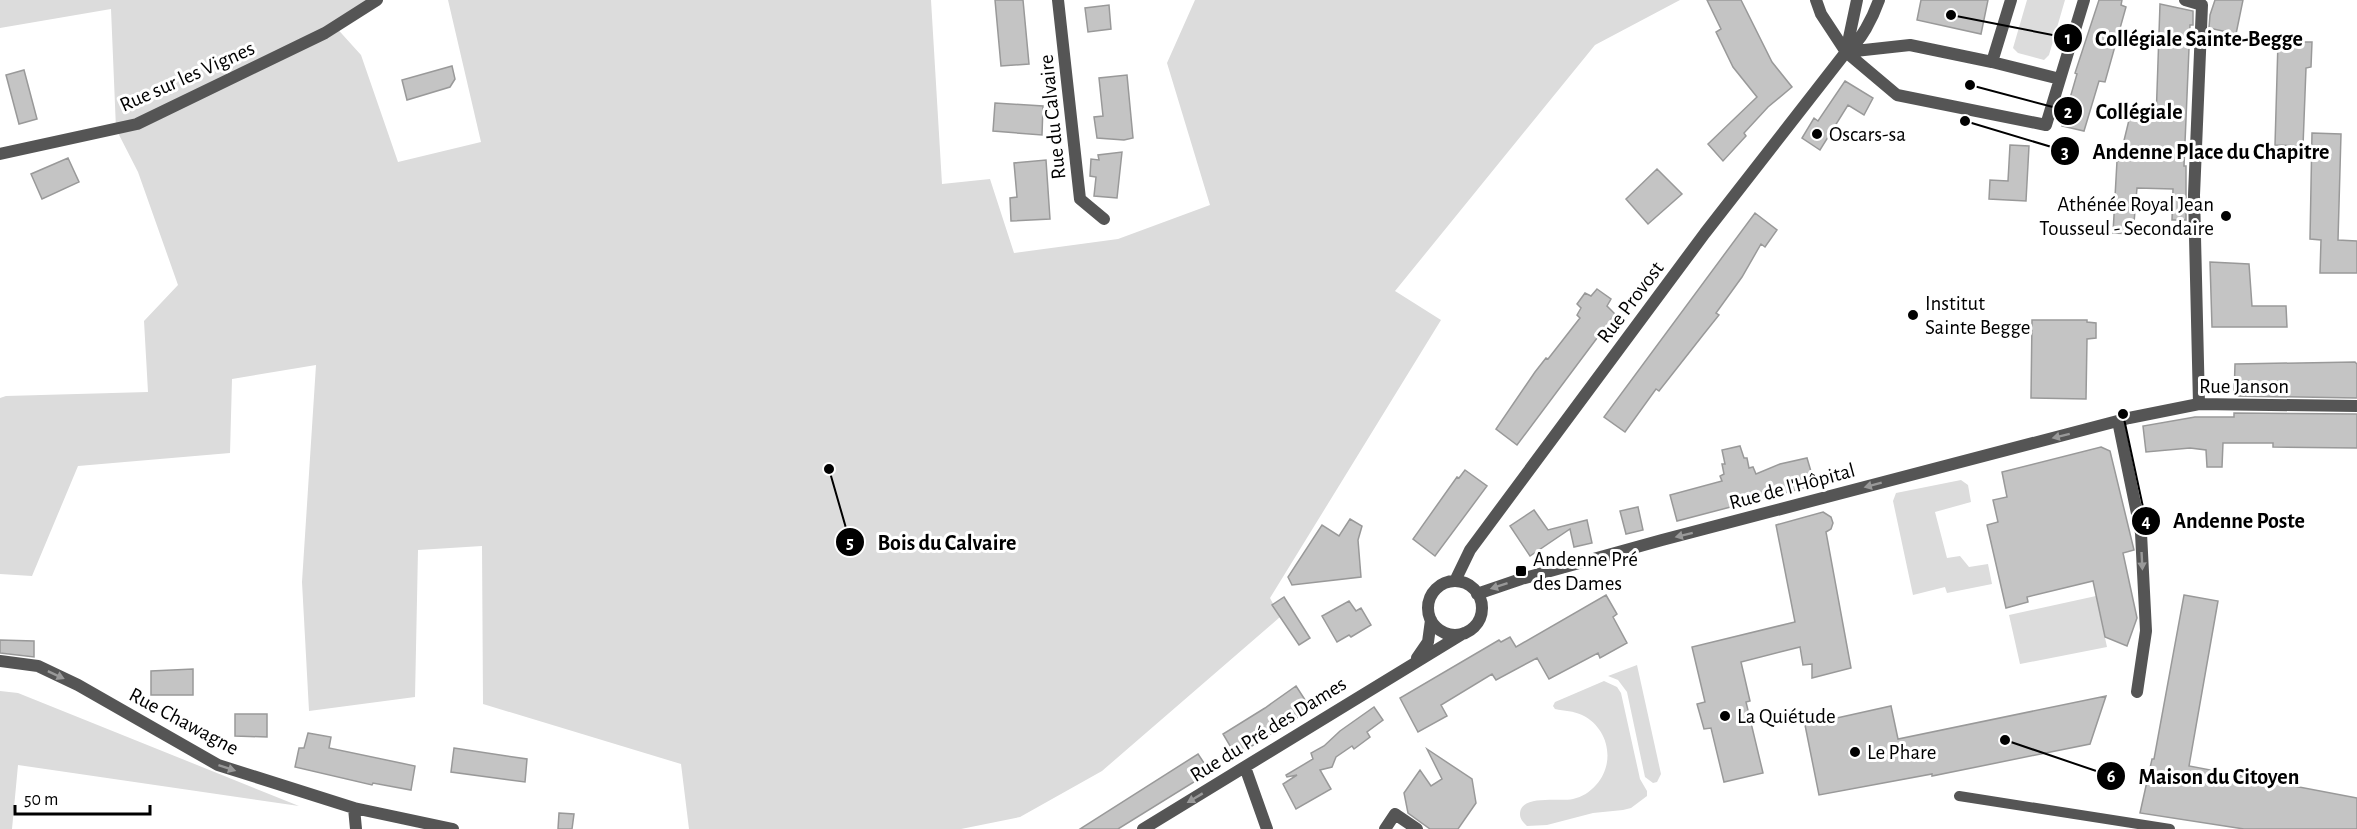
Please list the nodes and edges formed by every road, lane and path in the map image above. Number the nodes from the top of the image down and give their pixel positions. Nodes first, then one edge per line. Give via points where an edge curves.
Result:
1 (377, 0) edge
2 (1058, 0) edge
3 (1816, 0) edge
4 (1857, 0) edge
5 (1879, 0) edge
6 (2011, 0) edge
7 (2084, 0) edge
8 (2185, 0) edge
9 (1846, 52) junction
10 (1992, 62) junction
11 (2060, 79) junction
12 (0, 154) edge
13 (1104, 219) dead end
14 (2199, 404) junction
15 (2357, 406) edge
16 (2118, 421) junction
17 (1455, 581) junction
18 (1477, 594) junction
19 (1431, 620) junction
20 (1464, 633) junction
21 (0, 661) edge
22 (1414, 662) junction
23 (2137, 692) dead end
24 (1245, 767) junction
25 (1959, 796) dead end
26 (354, 808) junction
27 (1265, 827) edge
28 (356, 829) edge
29 (453, 829) edge
30 (1143, 829) edge
31 (1385, 829) edge
32 (1417, 829) edge
33 (2170, 829) edge

1 - 12 street, Rue sur les Vignes via 325,33 137,124
2 - 13 street, Rue du Calvaire via 1080,199
3 - 9 street
4 - 9 street
5 - 9 street, Rue Provost via 1863,31
6 - 10 street
7 - 11 street
8 - 14 street via 2202,5 2194,195
9 - 10 street via 1910,45
9 - 11 street via 1898,96 2046,124
9 - 17 street, Rue Provost via 1705,233 1476,541
10 - 11 street
14 - 15 street, Rue Janson
14 - 16 street, Rue Janson
16 -> 18 street, Rue de l'Hôpital via 1662,540
16 -> 23 street via 2141,533 2146,631
17 - 18 street via 1464,582
17 - 19 street via 1432,593 1428,611
18 - 20 street via 1481,612 1472,628
19 - 20 street via 1445,633
19 - 22 street, Rue du Pré des Dames via 1428,642
20 - 22 street, Rue du Pré des Dames
21 -> 26 street, Rue Chawagne via 38,666 78,685 218,765
22 - 24 street, Rue du Pré des Dames
24 - 27 street
24 -> 30 street, Rue du Pré des Dames
25 - 33 street
26 - 28 street
26 - 29 street, Rue Chawagne
31 - 32 street via 1395,814

